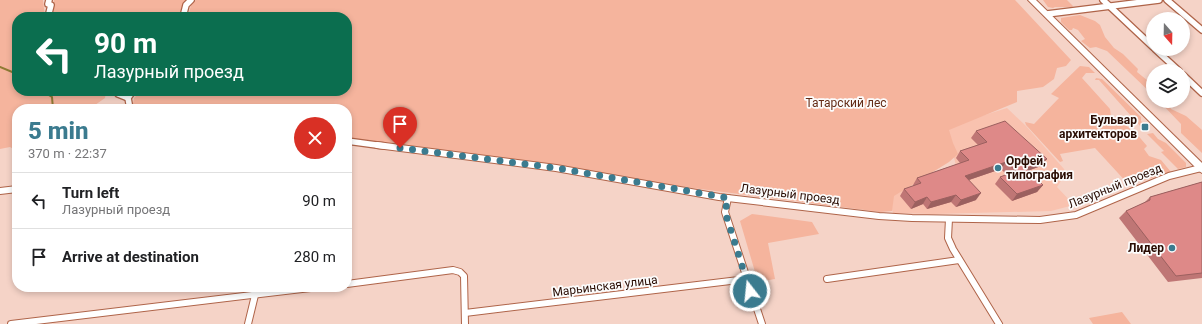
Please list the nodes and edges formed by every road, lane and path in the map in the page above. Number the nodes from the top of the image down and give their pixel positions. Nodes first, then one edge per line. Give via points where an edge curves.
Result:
1 (49, 0) edge
2 (191, 0) edge
3 (1032, 0) edge
4 (1103, 0) edge
5 (1159, 0) edge
6 (1167, 0) edge
7 (1109, 6) junction
8 (49, 12) edge
9 (184, 12) edge
10 (1047, 14) junction
11 (1202, 30) edge
12 (1146, 41) edge
13 (1163, 56) edge
14 (1171, 64) edge
15 (1190, 82) edge
16 (1202, 93) edge
17 (123, 96) edge
18 (128, 98) joint
19 (129, 104) edge
20 (352, 142) edge
21 (1201, 169) edge
22 (12, 190) edge
23 (0, 191) edge
24 (728, 198) junction
25 (948, 219) junction
26 (960, 260) junction
27 (747, 279) junction
28 (827, 279) dead end
29 (352, 283) edge
30 (256, 292) edge
31 (279, 292) edge
32 (255, 295) junction
33 (465, 313) junction
34 (10, 324) edge
35 (248, 324) edge
36 (465, 324) edge
37 (762, 324) edge
38 (999, 324) edge

1 - 8 street
2 - 9 street
3 - 10 main road
4 - 7 street
5 - 7 street
6 - 11 street
7 - 10 street
7 - 12 street
10 - 21 main road
13 - 14 street
15 - 16 street
17 - 18 street
18 - 19 street
20 - 24 street, Лазурный проезд via 556,168
21 - 25 street, Лазурный проезд via 1169,176 1076,215 1061,218
22 - 23 street
24 - 25 street, Лазурный проезд via 879,216
24 - 27 street via 725,212
25 - 26 street via 948,238
26 - 28 street
26 - 38 street
27 - 33 street, Марьинская улица
27 - 37 street
29 - 33 street via 453,270 464,276
30 - 32 street
31 - 32 street
32 - 34 street
32 - 35 street
33 - 36 street

